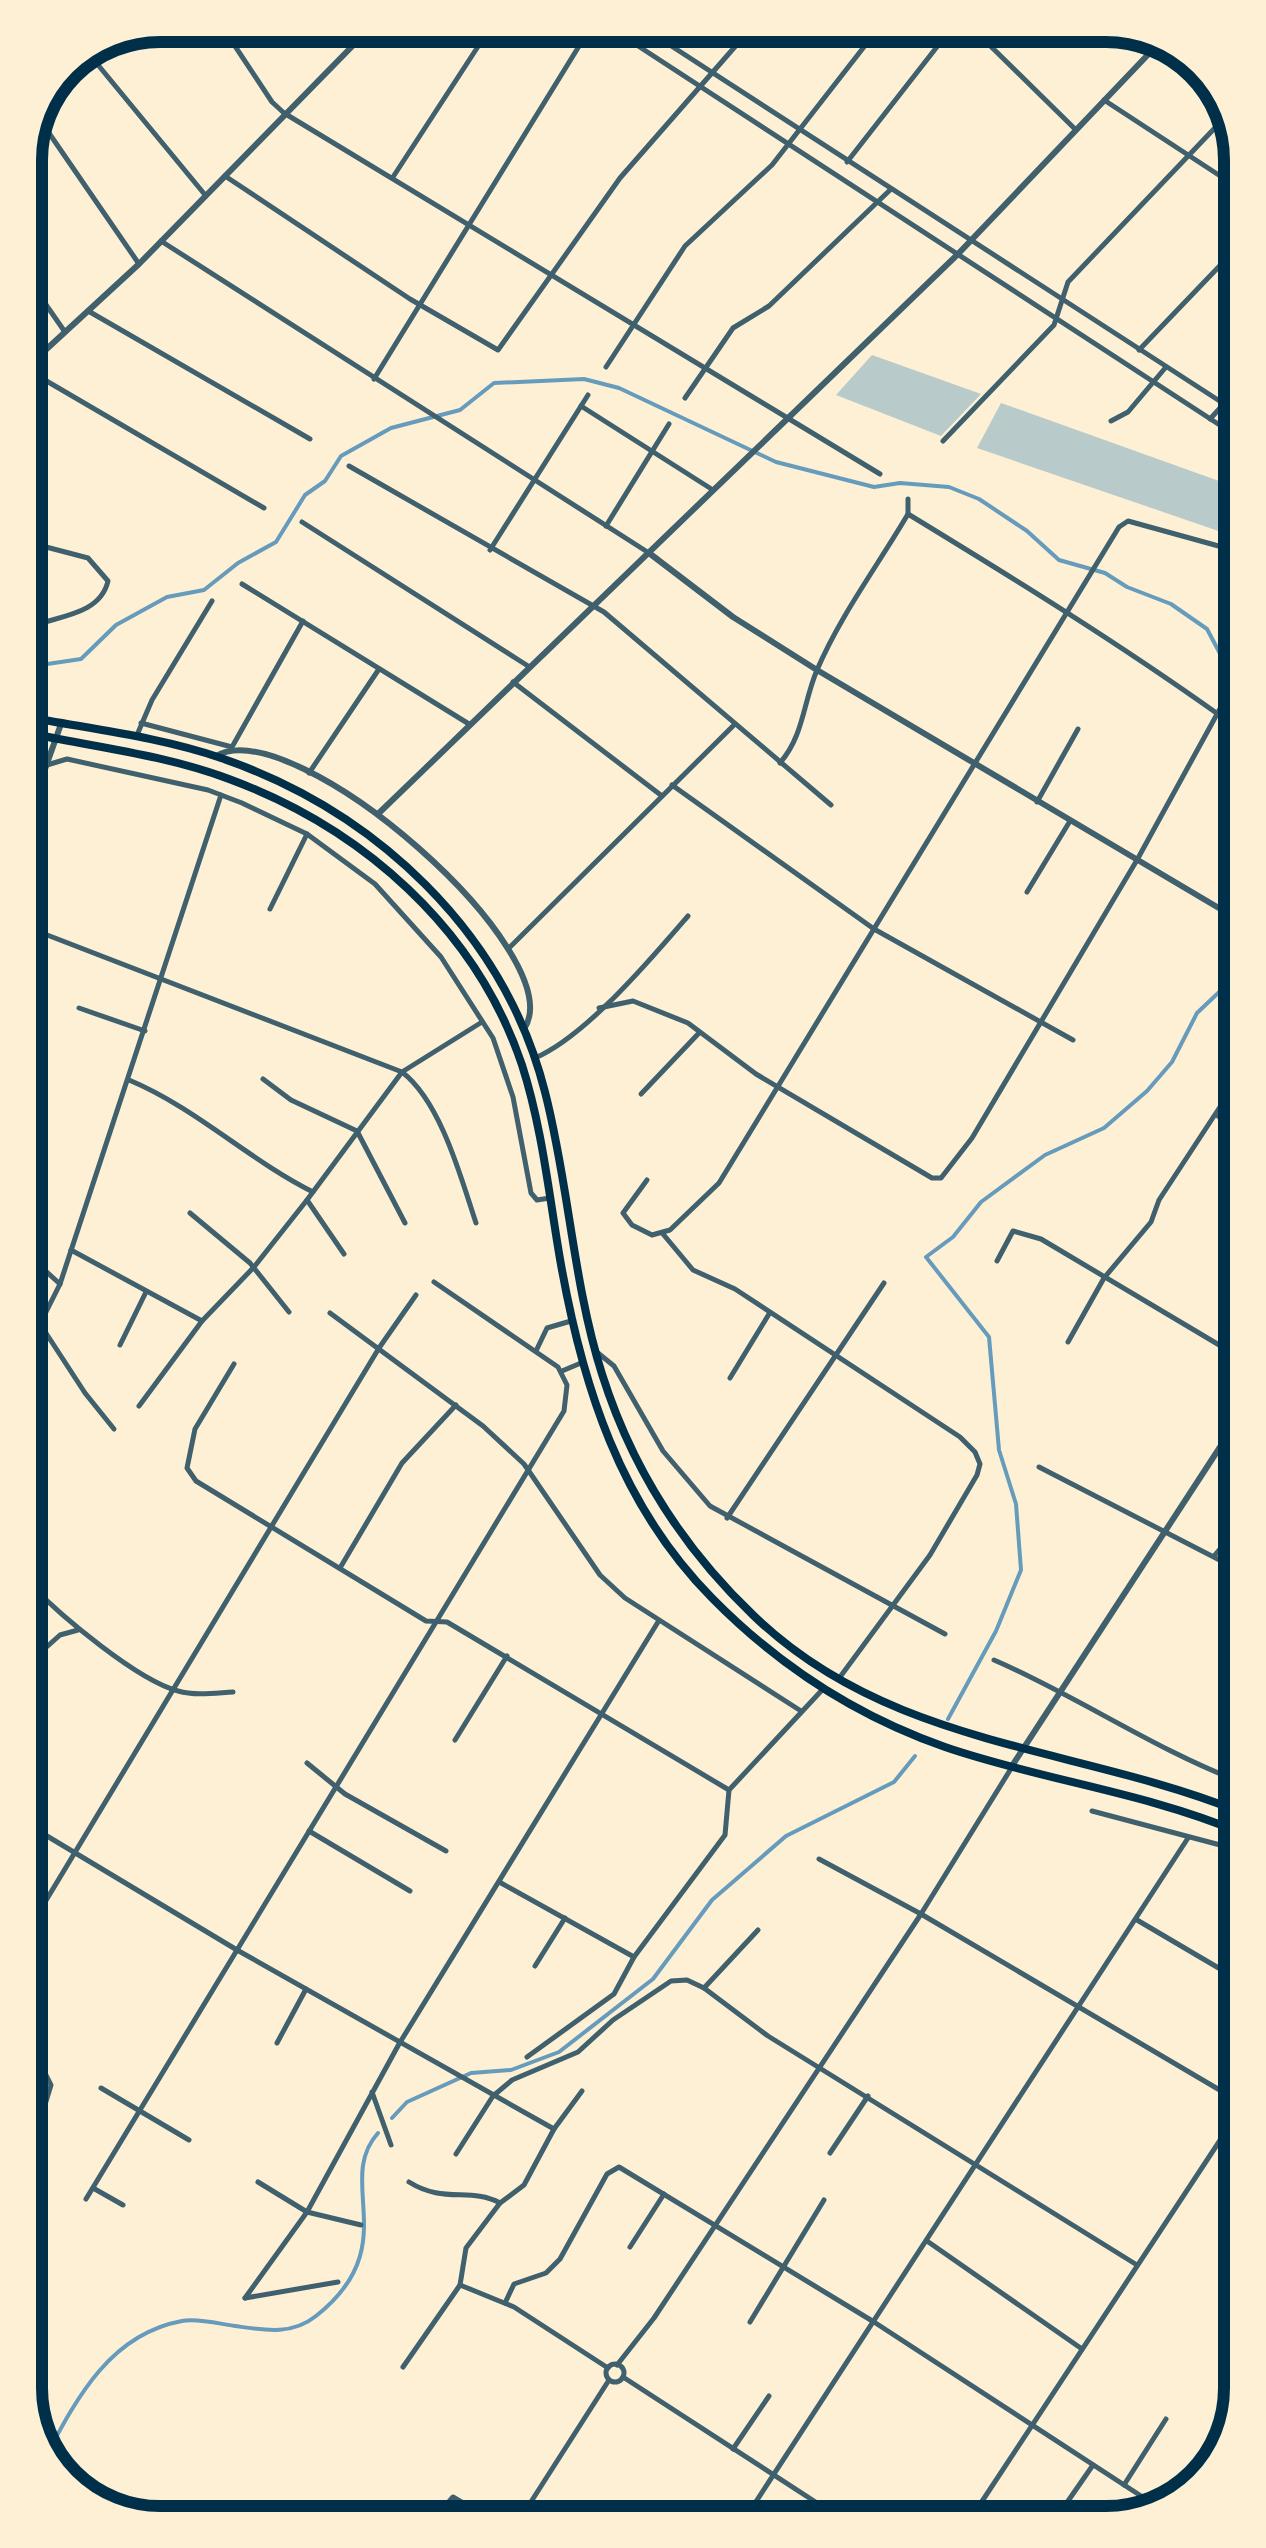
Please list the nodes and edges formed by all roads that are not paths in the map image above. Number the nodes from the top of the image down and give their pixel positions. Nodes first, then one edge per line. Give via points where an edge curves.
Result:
1 (232, 42) edge
2 (356, 42) edge
3 (480, 42) edge
4 (581, 42) edge
5 (633, 42) edge
6 (666, 43) edge
7 (740, 43) edge
8 (867, 43) edge
9 (940, 43) edge
10 (987, 43) edge
11 (1150, 52) edge
12 (97, 62) edge
13 (714, 74) junction
14 (703, 87) junction
15 (1104, 100) junction
16 (284, 113) junction
17 (1218, 125) edge
18 (47, 130) edge
19 (798, 130) junction
20 (1076, 130) junction
21 (788, 144) junction
22 (1188, 155) junction
23 (847, 162) junction
24 (225, 176) junction
25 (393, 178) junction
26 (1224, 178) edge
27 (890, 190) junction
28 (206, 196) junction
29 (878, 201) junction
30 (470, 224) junction
31 (160, 241) junction
32 (970, 242) junction
33 (958, 254) junction
34 (1224, 261) edge
35 (139, 264) junction
36 (554, 274) junction
37 (1060, 300) junction
38 (43, 301) edge
39 (420, 304) junction
40 (90, 312) junction
41 (1058, 317) junction
42 (633, 322) junction
43 (66, 334) junction
44 (1138, 350) junction
45 (43, 354) edge
46 (1166, 366) junction
47 (606, 367) dead end
48 (707, 367) junction
49 (43, 378) edge
50 (374, 378) junction
51 (1153, 381) junction
52 (588, 395) dead end
53 (686, 398) dead end
54 (1224, 404) joint
55 (581, 406) junction
56 (790, 417) junction
57 (1210, 418) junction
58 (1111, 421) dead end
59 (669, 424) dead end
60 (1224, 428) edge
61 (310, 440) dead end
62 (943, 441) dead end
63 (652, 452) junction
64 (349, 466) dead end
65 (880, 474) dead end
66 (532, 479) junction
67 (716, 491) junction
68 (908, 499) dead end
69 (264, 508) dead end
70 (908, 514) junction
71 (302, 522) dead end
72 (606, 526) junction
73 (43, 546) edge
74 (1224, 548) edge
75 (490, 550) junction
76 (649, 553) junction
77 (242, 584) dead end
78 (212, 602) dead end
79 (593, 606) junction
80 (1069, 615) junction
81 (304, 621) junction
82 (43, 623) edge
83 (528, 666) junction
84 (378, 669) junction
85 (817, 670) junction
86 (512, 681) junction
87 (1224, 698) edge
88 (1215, 712) junction
89 (43, 720) edge
90 (141, 723) junction
91 (61, 724) junction
92 (470, 724) junction
93 (736, 724) junction
94 (1078, 730) dead end
95 (43, 735) edge
96 (56, 738) junction
97 (136, 738) junction
98 (232, 747) junction
99 (216, 756) junction
100 (780, 762) junction
101 (47, 765) junction
102 (975, 767) junction
103 (309, 773) junction
104 (43, 776) edge
105 (672, 786) junction
106 (221, 795) junction
107 (662, 796) junction
108 (1036, 802) junction
109 (831, 805) dead end
110 (379, 813) junction
111 (1070, 821) junction
112 (307, 834) junction
113 (1137, 860) junction
114 (1027, 892) dead end
115 (270, 910) dead end
116 (1224, 911) edge
117 (688, 916) dead end
118 (874, 930) junction
119 (43, 934) edge
120 (506, 951) junction
121 (163, 978) junction
122 (79, 1008) dead end
123 (599, 1008) junction
124 (1040, 1021) junction
125 (482, 1022) junction
126 (524, 1029) junction
127 (146, 1032) junction
128 (699, 1032) junction
129 (1073, 1040) dead end
130 (535, 1058) junction
131 (402, 1072) junction
132 (263, 1079) dead end
133 (129, 1080) junction
134 (778, 1084) junction
135 (530, 1093) junction
136 (641, 1094) dead end
137 (513, 1097) junction
138 (1224, 1105) edge
139 (1218, 1116) junction
140 (1224, 1121) edge
141 (357, 1131) junction
142 (647, 1180) dead end
143 (313, 1192) junction
144 (550, 1198) junction
145 (307, 1200) junction
146 (190, 1213) dead end
147 (406, 1222) dead end
148 (476, 1223) dead end
149 (662, 1234) junction
150 (71, 1250) junction
151 (344, 1254) dead end
152 (996, 1261) dead end
153 (254, 1267) junction
154 (43, 1269) edge
155 (1104, 1278) junction
156 (434, 1282) dead end
157 (60, 1284) junction
158 (884, 1284) dead end
159 (146, 1292) junction
160 (416, 1295) dead end
161 (289, 1312) dead end
162 (330, 1313) dead end
163 (769, 1314) junction
164 (202, 1321) junction
165 (571, 1321) junction
166 (43, 1324) edge
167 (43, 1328) edge
168 (1068, 1342) dead end
169 (120, 1346) dead end
170 (379, 1348) junction
171 (1224, 1348) edge
172 (536, 1351) junction
173 (595, 1351) junction
174 (833, 1356) junction
175 (581, 1363) junction
176 (234, 1364) dead end
177 (562, 1371) junction
178 (730, 1378) dead end
179 (456, 1405) junction
180 (139, 1406) dead end
181 (114, 1429) dead end
182 (1224, 1441) edge
183 (1039, 1467) dead end
184 (530, 1472) junction
185 (726, 1518) junction
186 (272, 1528) junction
187 (1166, 1530) junction
188 (1224, 1544) edge
189 (1214, 1556) junction
190 (1224, 1562) edge
191 (340, 1568) junction
192 (43, 1597) edge
193 (890, 1605) junction
194 (438, 1622) junction
195 (658, 1622) junction
196 (80, 1630) junction
197 (945, 1634) dead end
198 (43, 1651) edge
199 (507, 1656) junction
200 (994, 1660) dead end
201 (838, 1680) junction
202 (823, 1689) junction
203 (175, 1690) junction
204 (1063, 1690) junction
205 (233, 1692) dead end
206 (802, 1711) junction
207 (601, 1713) junction
208 (455, 1740) dead end
209 (1022, 1750) junction
210 (307, 1763) dead end
211 (1012, 1766) junction
212 (1224, 1775) edge
213 (335, 1787) junction
214 (729, 1790) junction
215 (1224, 1807) edge
216 (1092, 1811) dead end
217 (1224, 1827) edge
218 (308, 1832) junction
219 (43, 1833) edge
220 (1188, 1838) junction
221 (1224, 1847) edge
222 (446, 1850) dead end
223 (76, 1854) junction
224 (819, 1859) dead end
225 (501, 1883) junction
226 (410, 1890) dead end
227 (43, 1906) edge
228 (921, 1914) junction
229 (565, 1918) junction
230 (1137, 1920) junction
231 (758, 1930) dead end
232 (237, 1950) junction
233 (634, 1957) junction
234 (534, 1966) dead end
235 (1224, 1971) edge
236 (306, 1988) junction
237 (704, 1988) junction
238 (1080, 2007) junction
239 (610, 2011) junction
240 (277, 2043) dead end
241 (399, 2044) junction
242 (527, 2057) dead end
243 (816, 2067) junction
244 (43, 2069) edge
245 (101, 2088) dead end
246 (582, 2091) dead end
247 (371, 2092) junction
248 (493, 2096) junction
249 (868, 2096) junction
250 (1224, 2096) edge
251 (43, 2111) edge
252 (140, 2111) junction
253 (554, 2129) junction
254 (1224, 2131) edge
255 (189, 2140) dead end
256 (391, 2146) dead end
257 (830, 2153) dead end
258 (456, 2154) dead end
259 (977, 2164) junction
260 (258, 2182) dead end
261 (409, 2182) dead end
262 (93, 2188) junction
263 (664, 2194) junction
264 (86, 2199) dead end
265 (824, 2200) dead end
266 (500, 2203) junction
267 (123, 2204) dead end
268 (308, 2212) junction
269 (712, 2223) junction
270 (361, 2225) dead end
271 (927, 2241) junction
272 (630, 2247) dead end
273 (1137, 2265) junction
274 (782, 2266) junction
275 (338, 2282) dead end
276 (460, 2285) junction
277 (504, 2302) junction
278 (750, 2322) dead end
279 (874, 2322) junction
280 (1082, 2348) junction
281 (617, 2365) junction
282 (403, 2366) dead end
283 (608, 2368) junction
284 (622, 2378) junction
285 (609, 2380) junction
286 (768, 2396) dead end
287 (1166, 2419) dead end
288 (1032, 2425) junction
289 (733, 2449) junction
290 (1094, 2465) junction
291 (774, 2475) junction
292 (1124, 2485) junction
293 (1144, 2499) edge
294 (446, 2505) edge
295 (467, 2505) edge
296 (529, 2505) edge
297 (754, 2506) edge
298 (821, 2506) edge
299 (979, 2506) edge
300 (1065, 2506) edge

1 - 16 street
2 - 16 street
3 - 25 street
4 - 30 street
5 - 14 street
6 - 13 street
7 - 13 street
8 - 19 street
9 - 23 street
10 - 20 street
11 - 15 street
12 - 28 street
13 - 14 street
13 - 19 street
14 - 21 street
14 - 36 street via 620,178
15 - 20 street
15 - 22 street
16 - 24 street
16 - 25 street
17 - 22 street
18 - 35 street
19 - 21 street
19 - 23 street
20 - 32 street
21 - 29 street
21 - 42 street via 685,246
22 - 26 street
22 - 37 street via 1068,282
23 - 27 street
24 - 28 street
24 - 39 street
25 - 30 street
27 - 29 street
27 - 32 street
28 - 31 street
29 - 33 street
29 - 48 street via 768,306 733,328
30 - 36 street
30 - 39 street
31 - 35 street
31 - 50 street
32 - 33 street
32 - 37 street
33 - 41 street
33 - 56 street
34 - 44 street
35 - 40 street
36 - 39 street via 498,350
36 - 42 street
37 - 41 street
37 - 44 street
38 - 43 street
39 - 50 street
40 - 43 street
40 - 61 street
41 - 51 street
41 - 62 street
42 - 47 street
42 - 48 street
43 - 45 street
44 - 46 street
46 - 51 street
46 - 54 street
48 - 53 street
48 - 56 street
49 - 69 street
50 - 66 street
51 - 57 street
51 - 58 street via 1128,412
52 - 55 street
54 - 57 street
55 - 63 street
55 - 66 street
56 - 65 street
56 - 67 street
57 - 60 street
59 - 63 street
63 - 67 street
63 - 72 street
64 - 75 street
66 - 72 street
66 - 75 street
67 - 76 street
68 - 70 street
70 - 80 street
70 - 85 street
71 - 83 street
72 - 76 street
73 - 82 street via 88,558 108,581 86,608
74 - 80 street via 1128,521 1115,532
75 - 79 street
76 - 79 street
76 - 85 street
77 - 81 street
78 - 90 street
79 - 83 street
79 - 93 street
80 - 88 street
80 - 102 street
81 - 84 street
81 - 98 street
83 - 86 street
84 - 92 street
84 - 103 street
85 - 100 street via 798,742
85 - 102 street
86 - 92 street
86 - 107 street
87 - 88 street
88 - 113 street
89 - 91 main road
90 - 97 street
90 - 98 street
91 - 96 street
91 - 97 main road
92 - 110 street
93 - 100 street
93 - 105 street
94 - 108 street
95 - 96 main road
96 - 101 street
96 - 135 main road via 228,778 306,814 370,855 429,909 475,968 512,1039
97 - 99 main road
98 - 99 street
98 - 103 street
99 - 126 main road via 316,800 410,868 466,928
100 - 109 street
101 - 104 street
101 - 106 street via 67,759
102 - 108 street
102 - 118 street
103 - 110 street
105 - 107 street
105 - 118 street
106 - 112 street
106 - 121 street
107 - 120 street
108 - 111 street
110 - 120 street via 447,871
111 - 113 street
111 - 114 street
112 - 115 street
112 - 125 street via 400,909
113 - 116 street
113 - 124 street
117 - 123 street via 628,986
118 - 124 street
118 - 134 street
119 - 121 street
120 - 126 street via 528,996
121 - 127 street
121 - 131 street
122 - 127 street
123 - 128 street via 640,1002
123 - 130 street
124 - 129 street
124 - 134 street via 972,1138 938,1180
125 - 131 street
125 - 137 street
126 - 130 main road
127 - 133 street
128 - 134 street
128 - 136 street
130 - 173 main road
131 - 141 street
131 - 148 street via 449,1144
132 - 141 street
133 - 143 street via 230,1138 267,1170
133 - 150 street
134 - 149 street via 719,1183
135 - 137 street
135 - 144 main road
137 - 144 street via 532,1196
138 - 139 street
139 - 140 street
139 - 155 street via 1151,1222
141 - 143 street
141 - 147 street
142 - 149 street via 625,1204 624,1216 646,1233
143 - 145 street
144 - 165 main road
145 - 151 street
145 - 153 street
146 - 153 street
149 - 163 street via 693,1270 735,1288
150 - 157 street
150 - 159 street
152 - 155 street via 1016,1231 1044,1240
153 - 161 street
153 - 164 street
154 - 157 street
155 - 168 street
155 - 171 street
156 - 172 street
157 - 166 street
158 - 174 street
159 - 164 street
159 - 169 street
160 - 170 street
162 - 170 street
163 - 174 street
163 - 178 street
164 - 180 street
165 - 172 street via 548,1328
165 - 175 main road
167 - 181 street
170 - 179 street
170 - 186 street
172 - 177 street
173 - 185 street via 614,1366 674,1464
173 - 201 main road via 624,1433 684,1537 753,1615
174 - 185 street
174 - 193 street via 950,1430 977,1457 977,1475
175 - 177 street
175 - 202 main road via 622,1473 664,1540 746,1632
176 - 186 street via 195,1429 187,1468 196,1481
177 - 184 street via 564,1411
179 - 184 street
179 - 191 street via 402,1463
182 - 187 street
183 - 187 street
184 - 194 street
184 - 195 street via 600,1575
185 - 193 street
186 - 191 street
186 - 203 street
187 - 189 street
187 - 204 street
188 - 189 street
189 - 190 street
191 - 194 street
192 - 196 street
193 - 197 street
193 - 201 street
194 - 199 street
194 - 213 street
195 - 206 street
195 - 207 street
196 - 198 street
196 - 203 street
199 - 207 street
199 - 208 street
200 - 204 street
201 - 209 main road via 933,1724
202 - 206 street
202 - 211 main road via 928,1740
203 - 205 street
203 - 223 street
204 - 209 street
204 - 212 street
206 - 214 street
207 - 214 street
207 - 225 street
209 - 211 street
209 - 215 main road
210 - 213 street
211 - 217 main road
211 - 228 street
213 - 218 street
213 - 222 street
214 - 233 street via 725,1835
216 - 220 street
218 - 226 street
218 - 232 street
219 - 223 street
220 - 221 street
220 - 230 street
223 - 227 street
223 - 232 street
224 - 228 street
225 - 229 street
225 - 241 street
228 - 238 street
228 - 243 street
229 - 233 street
229 - 234 street
230 - 235 street
230 - 238 street
231 - 237 street
232 - 236 street
232 - 252 street
233 - 239 street
236 - 240 street
236 - 241 street
237 - 239 street via 671,1981
237 - 243 street
238 - 250 street
238 - 259 street
239 - 242 street via 589,2010
239 - 248 street via 578,2052 530,2070
241 - 247 street
241 - 248 street
243 - 249 street
243 - 269 street
244 - 251 street via 51,2085
245 - 252 street
246 - 253 street
247 - 256 street
247 - 268 street
248 - 253 street
248 - 258 street
249 - 257 street
249 - 259 street
252 - 255 street
252 - 262 street
253 - 266 street via 524,2185
254 - 273 street
259 - 271 street
259 - 273 street
260 - 268 street
261 - 266 street via 435,2196
262 - 264 street
262 - 267 street
263 - 269 street
263 - 272 street
263 - 277 street via 614,2168 560,2259 546,2273 514,2284
265 - 274 street
266 - 276 street via 466,2248
268 - 270 street
268 - 275 street via 245,2298
269 - 274 street
269 - 281 street
271 - 279 street
271 - 280 street
273 - 280 street
274 - 278 street
274 - 279 street
276 - 277 street
276 - 282 street
277 - 283 street
279 - 288 street
279 - 291 street
280 - 288 street
281 - 283 street
281 - 284 street
283 - 285 street
284 - 285 street
284 - 289 street
285 - 296 street
286 - 289 street
287 - 292 street
288 - 290 street
288 - 299 street
289 - 291 street
290 - 292 street
290 - 300 street
291 - 297 street
291 - 298 street
292 - 293 street
294 - 295 street via 453,2497

